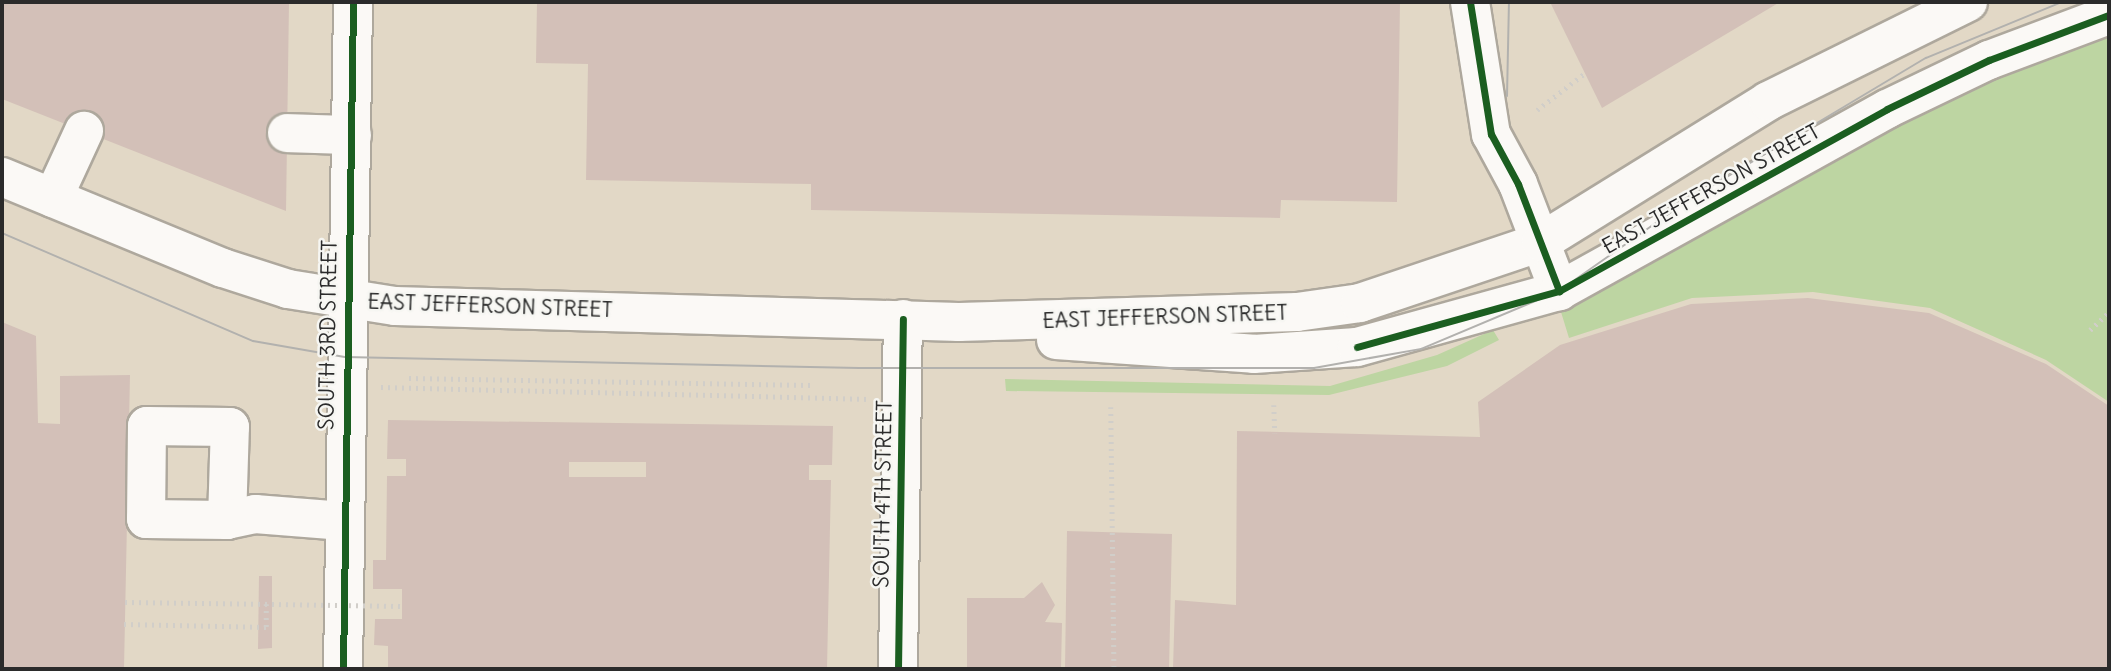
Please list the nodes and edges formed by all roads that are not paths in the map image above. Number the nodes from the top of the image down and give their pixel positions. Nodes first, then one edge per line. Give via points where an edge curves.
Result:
1 (1470, 2) edge
2 (1968, 2) edge
3 (362, 9) edge
4 (2109, 15) edge
5 (83, 131) dead end
6 (287, 133) dead end
7 (352, 135) junction
8 (2, 177) edge
9 (53, 198) junction
10 (1541, 243) junction
11 (1559, 290) junction
12 (345, 299) junction
13 (903, 319) junction
14 (959, 323) junction
15 (228, 520) dead end
16 (344, 528) junction
17 (343, 669) edge
18 (898, 669) edge

1 - 10 main road via 1488,123
2 - 10 main road, EAST JEFFERSON STREET via 1768,101
3 - 7 main road, SOUTH 3RD STREET
4 - 11 main road, EAST JEFFERSON STREET via 1989,60 1888,109
5 - 9 main road
6 - 7 main road
7 - 12 main road, SOUTH 3RD STREET
8 - 9 main road, EAST JEFFERSON STREET
9 - 12 main road, EAST JEFFERSON STREET via 223,268
10 - 11 main road
10 - 14 main road, EAST JEFFERSON STREET via 1360,303 1297,312
11 - 14 main road, EAST JEFFERSON STREET via 1357,347 1254,354 1084,346
12 - 13 main road, EAST JEFFERSON STREET via 395,306
12 - 16 main road, SOUTH 3RD STREET
13 - 14 main road, EAST JEFFERSON STREET
13 - 18 main road, SOUTH 4TH STREET
15 - 16 main road via 255,514
16 - 17 main road, SOUTH 3RD STREET

